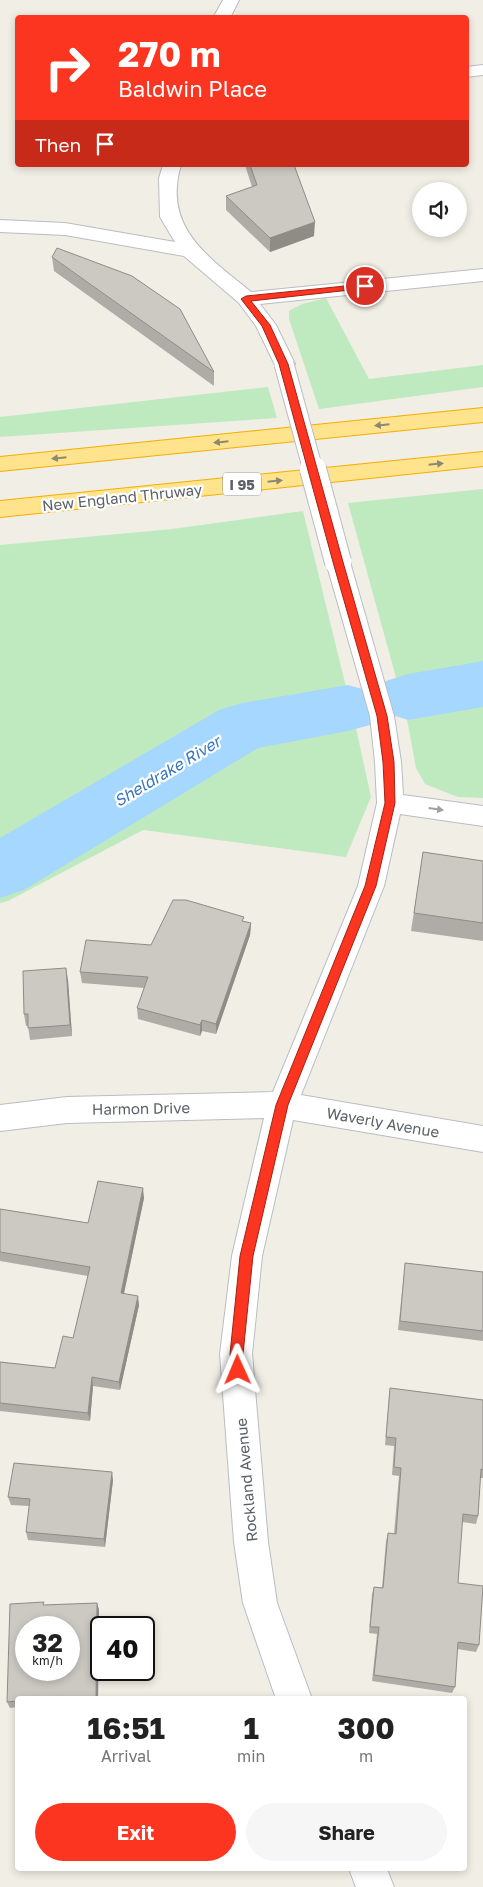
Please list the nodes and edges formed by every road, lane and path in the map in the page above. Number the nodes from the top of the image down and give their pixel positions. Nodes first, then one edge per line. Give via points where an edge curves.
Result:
1 (231, 0) edge
2 (223, 15) edge
3 (483, 70) edge
4 (469, 72) edge
5 (171, 167) edge
6 (0, 226) edge
7 (190, 251) junction
8 (483, 275) edge
9 (246, 299) junction
10 (483, 415) edge
11 (483, 459) edge
12 (0, 464) edge
13 (0, 509) edge
14 (390, 803) junction
15 (483, 816) edge
16 (282, 1105) junction
17 (0, 1118) edge
18 (483, 1139) edge
19 (293, 1696) edge
20 (369, 1871) edge
21 (375, 1887) edge

1 - 2 street
3 - 4 street
5 - 7 street, Rockland Avenue via 168,178 170,217
6 - 7 street via 65,229
7 - 9 street, Rockland Avenue
8 - 9 street
9 - 14 street, Rockland Avenue, bridge via 266,325 284,364 382,716
10 -> 12 highway
13 -> 11 highway, New England Thruway / I 95
14 -> 15 street
14 - 16 street, Rockland Avenue via 371,886
16 - 17 street, Harmon Drive via 67,1110
16 - 18 street, Waverly Avenue
16 - 19 street, Rockland Avenue via 247,1256 236,1354 251,1542 260,1603
20 - 21 street

